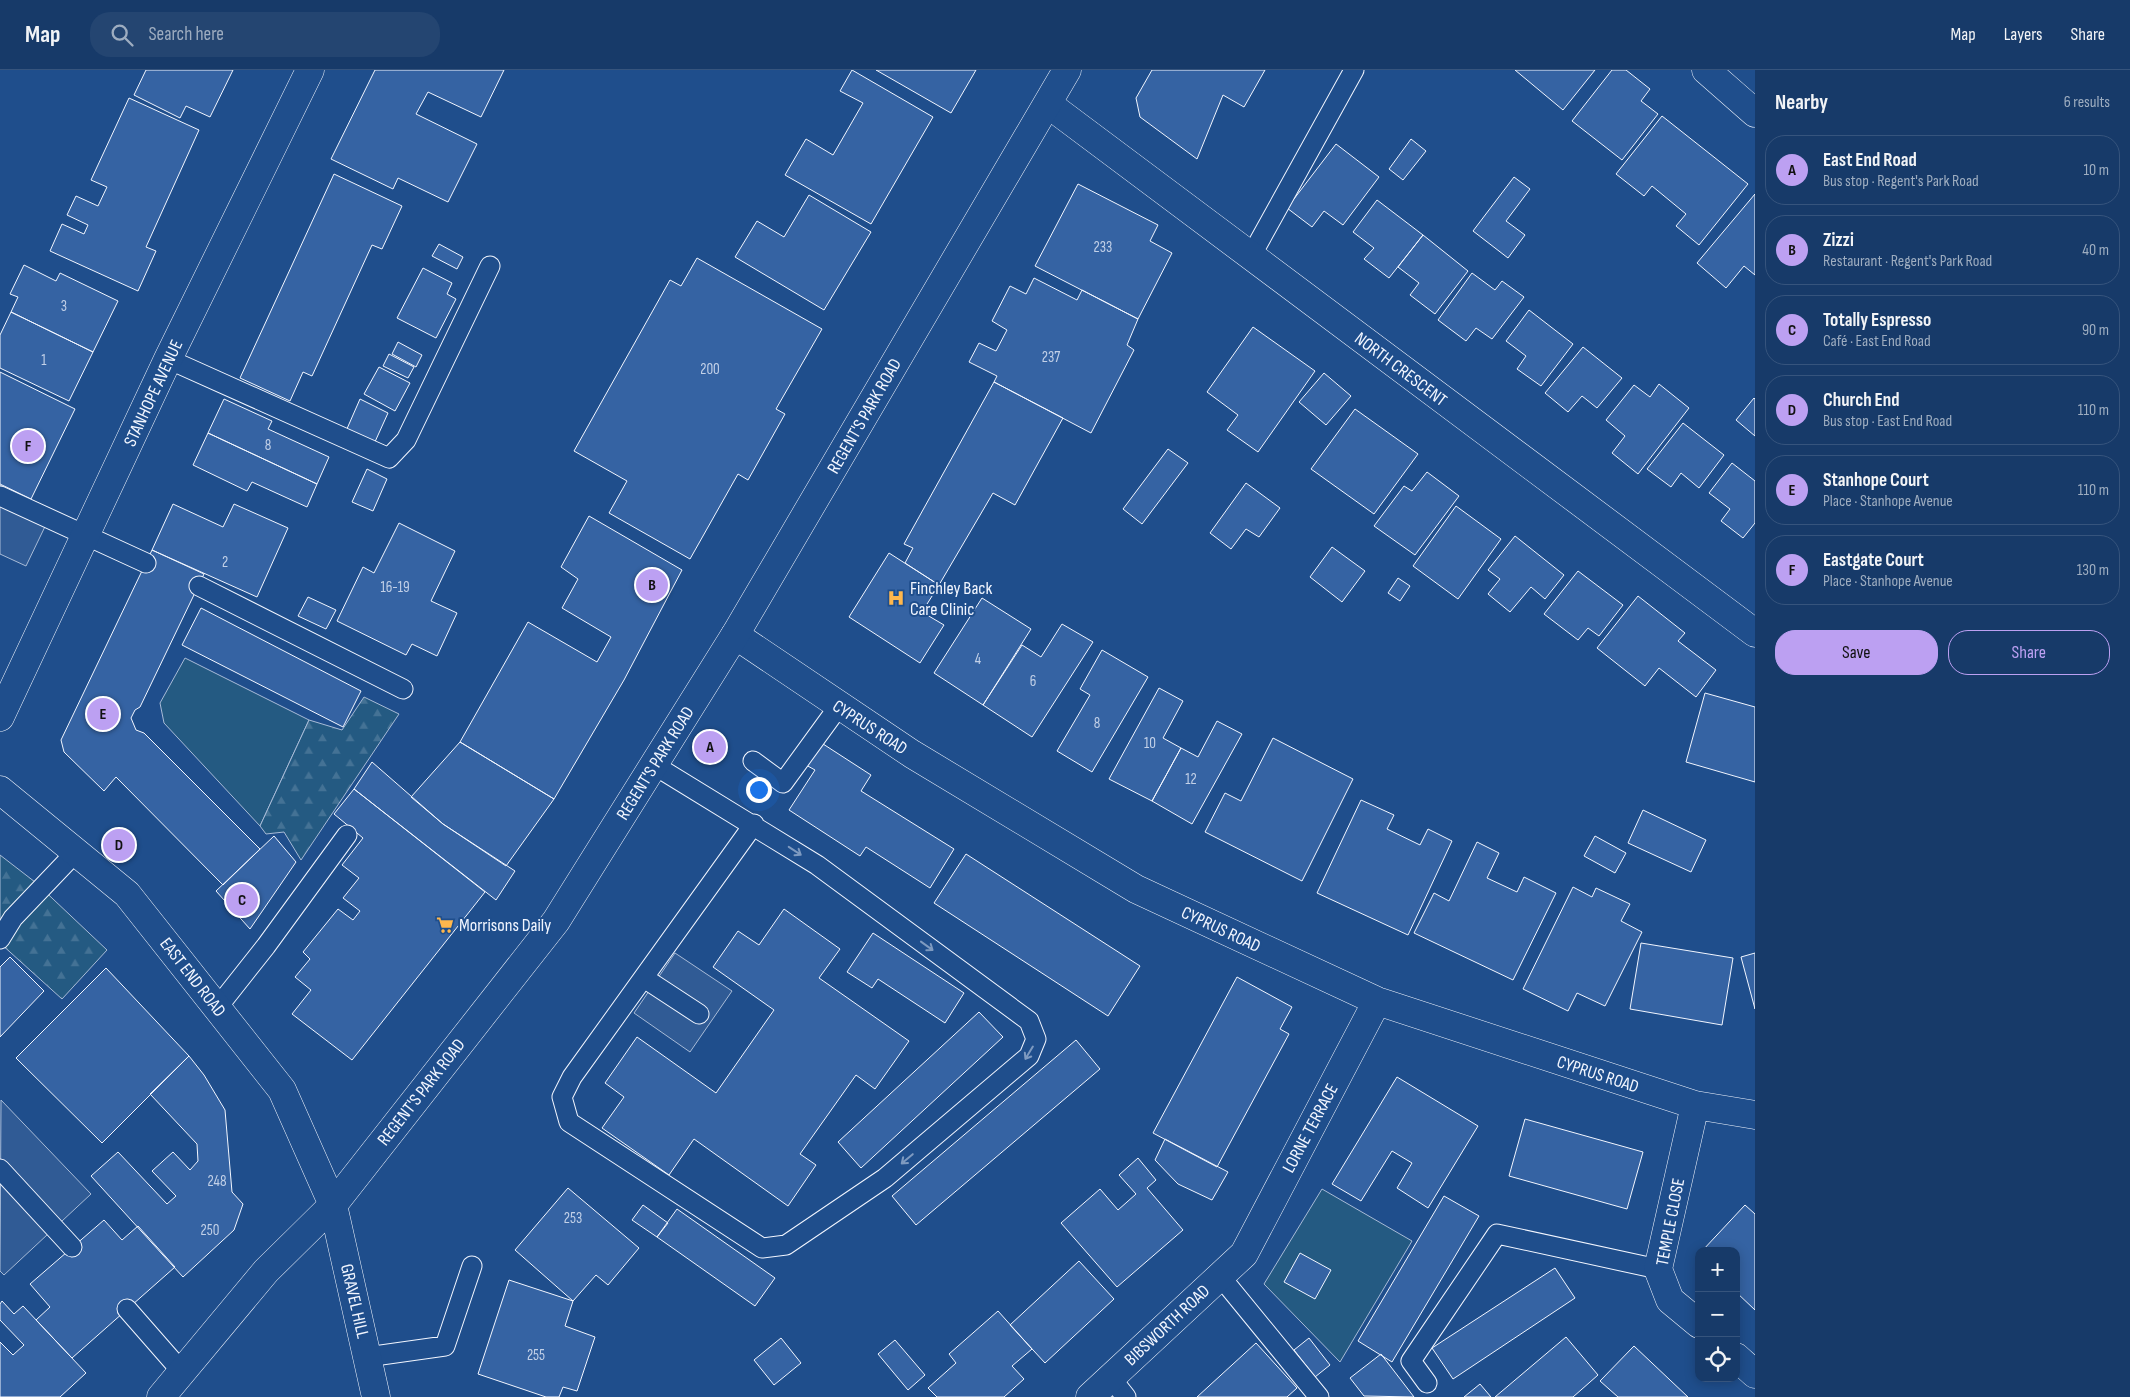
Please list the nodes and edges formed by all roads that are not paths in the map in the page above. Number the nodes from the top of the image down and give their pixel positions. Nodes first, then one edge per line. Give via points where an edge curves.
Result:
1 (310, 70) edge
2 (1067, 70) edge
3 (1354, 70) edge
4 (1706, 70) edge
5 (1048, 104) junction
6 (1755, 113) edge
7 (1251, 256) junction
8 (490, 266) dead end
9 (168, 359) junction
10 (0, 496) edge
11 (86, 534) junction
12 (146, 563) dead end
13 (198, 586) dead end
14 (1755, 633) edge
15 (735, 636) junction
16 (403, 689) dead end
17 (839, 706) junction
18 (0, 717) edge
19 (753, 761) dead end
20 (654, 765) junction
21 (0, 790) edge
22 (754, 824) junction
23 (347, 835) dead end
24 (76, 852) junction
25 (0, 939) edge
26 (644, 978) junction
27 (1377, 1002) junction
28 (217, 1008) junction
29 (699, 1014) dead end
30 (1695, 1105) junction
31 (1755, 1115) edge
32 (0, 1169) edge
33 (333, 1205) junction
34 (72, 1247) dead end
35 (1244, 1254) joint
36 (472, 1266) dead end
37 (1658, 1269) junction
38 (1220, 1276) junction
39 (127, 1309) dead end
40 (1695, 1321) edge
41 (367, 1357) junction
42 (1740, 1361) edge
43 (183, 1373) junction
44 (1755, 1374) edge
45 (1427, 1383) dead end
46 (1118, 1388) edge
47 (161, 1397) edge
48 (376, 1397) edge
49 (1090, 1397) edge
50 (1319, 1397) edge

1 - 9 street, STANHOPE AVENUE
2 - 5 street, REGENT'S PARK ROAD
3 - 7 lane
4 - 6 street
5 - 7 street, NORTH CRESCENT
5 - 15 street, REGENT'S PARK ROAD
7 - 14 street, NORTH CRESCENT
8 - 9 lane via 406,440 389,458
9 - 11 street, STANHOPE AVENUE
10 - 11 lane
11 - 12 lane
11 - 18 street, STANHOPE AVENUE
13 - 16 lane
15 - 17 street, CYPRUS ROAD
15 - 20 street, REGENT'S PARK ROAD
17 - 19 lane via 783,783
17 - 27 street, CYPRUS ROAD via 912,754 1136,889
20 - 22 lane
20 - 33 street, REGENT'S PARK ROAD via 556,921
21 - 24 street, EAST END ROAD
22 - 26 lane
22 -> 26 lane via 817,865 1029,1021 1036,1039 1029,1056 884,1178 786,1246 762,1248 569,1122 562,1097 572,1077
23 - 28 lane
24 - 25 lane via 13,918
24 - 28 street, EAST END ROAD via 128,894
26 - 29 lane
27 - 30 street, CYPRUS ROAD
27 - 35 street, LORNE TERRACE
28 - 33 street, EAST END ROAD via 282,1090
30 - 31 street, CYPRUS ROAD
30 - 37 street, TEMPLE CLOSE
32 - 34 lane
33 - 41 street, GRAVEL HILL
33 - 43 street, REGENT'S PARK ROAD via 266,1271
35 - 38 street, BIBSWORTH ROAD
36 - 41 lane via 445,1346
37 - 40 street, TEMPLE CLOSE via 1670,1300
37 - 45 lane via 1497,1234 1412,1361
38 - 46 street, BIBSWORTH ROAD
38 - 50 lane
39 - 43 lane
41 - 48 street, GRAVEL HILL
42 - 44 street
43 - 47 street, REGENT'S PARK ROAD
46 - 49 street, BIBSWORTH ROAD

